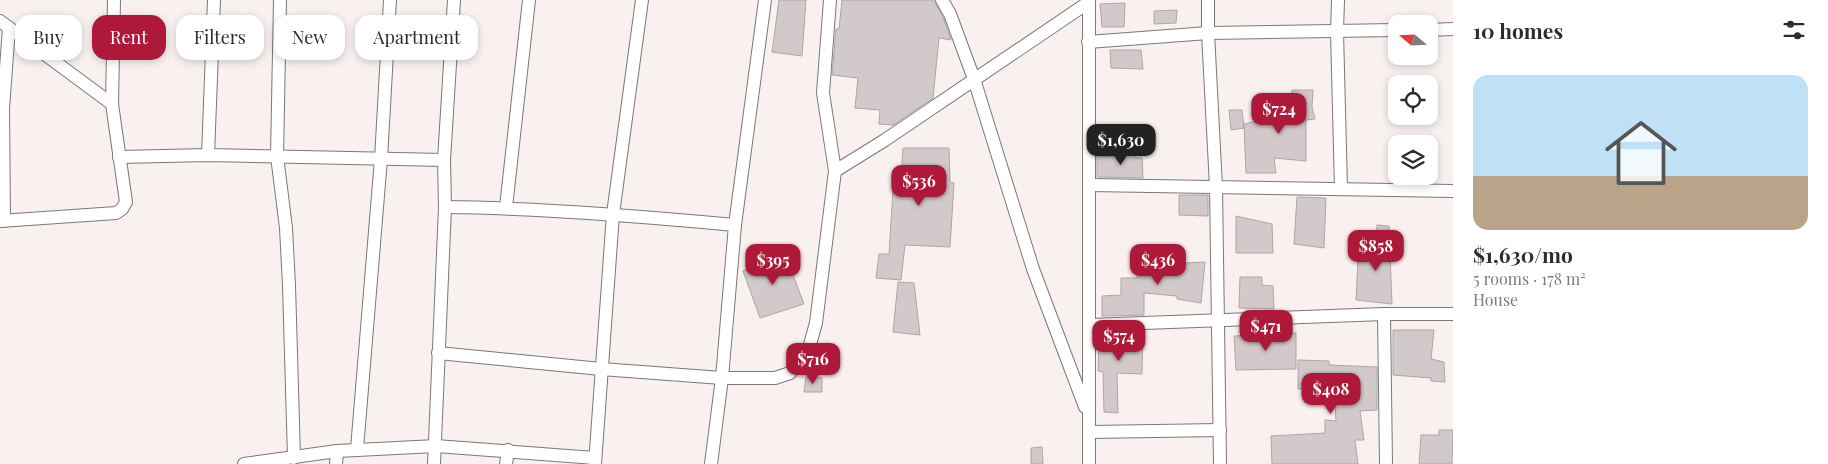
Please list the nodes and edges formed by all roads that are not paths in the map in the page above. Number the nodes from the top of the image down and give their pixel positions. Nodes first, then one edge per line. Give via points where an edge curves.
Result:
1 (114, 0) edge
2 (214, 0) edge
3 (280, 0) edge
4 (390, 0) edge
5 (454, 0) edge
6 (529, 0) edge
7 (642, 0) edge
8 (765, 0) edge
9 (830, 0) edge
10 (942, 0) edge
11 (1208, 0) edge
12 (1338, 0) edge
13 (1089, 1) edge
14 (5, 25) edge
15 (1453, 29) edge
16 (1388, 30) edge
17 (1438, 30) edge
18 (1337, 31) junction
19 (1208, 34) junction
20 (1088, 42) junction
21 (974, 80) junction
22 (112, 104) junction
23 (2, 108) edge
24 (208, 155) junction
25 (277, 156) junction
26 (120, 157) junction
27 (381, 159) junction
28 (444, 160) junction
29 (835, 171) junction
30 (1090, 185) junction
31 (1216, 187) junction
32 (1341, 189) junction
33 (1453, 191) edge
34 (445, 207) junction
35 (506, 207) junction
36 (613, 214) junction
37 (2, 221) edge
38 (735, 225) junction
39 (1384, 314) junction
40 (1453, 314) edge
41 (1218, 320) junction
42 (1090, 325) junction
43 (438, 353) junction
44 (601, 369) junction
45 (722, 378) junction
46 (1088, 414) junction
47 (1220, 430) junction
48 (1090, 432) junction
49 (436, 446) junction
50 (357, 449) junction
51 (508, 450) junction
52 (337, 451) junction
53 (294, 458) junction
54 (595, 461) edge
55 (257, 463) edge
56 (244, 464) edge
57 (336, 464) edge
58 (434, 464) edge
59 (506, 464) edge
60 (711, 464) edge
61 (1089, 464) edge
62 (1220, 464) edge
63 (1386, 464) edge

1 - 22 street
2 - 24 street
3 - 25 street
4 - 27 street
5 - 28 street
6 - 35 street
7 - 36 street
8 - 38 street
9 - 29 street via 823,93
10 - 21 street
11 - 19 street
12 - 18 street
13 - 20 street
13 - 21 street
14 - 22 street
14 - 23 street
15 - 17 street
16 - 18 street
18 - 19 street
18 - 32 street
19 - 20 street
19 - 31 street
20 - 30 street
21 - 29 street
21 - 46 street via 1033,269
22 - 26 street
23 - 37 street
24 - 25 street
24 - 26 street
25 - 27 street
25 - 53 street via 286,228
26 - 37 street via 126,202 116,213
27 - 28 street
27 - 50 street
28 - 34 street
29 - 45 street via 816,323 809,348 790,373 775,378
30 - 31 street
30 - 42 street
31 - 32 street
31 - 41 street
32 - 33 street
34 - 35 street
34 - 43 street
35 - 36 street
36 - 38 street
36 - 44 street
38 - 45 street
39 - 40 street
39 - 41 street
39 - 63 street
41 - 42 street
41 - 47 street
42 - 46 street
43 - 44 street
43 - 49 street
44 - 45 street
44 - 54 street
45 - 60 street
46 - 48 street
47 - 48 street
47 - 62 street
48 - 61 street
49 - 50 street
49 - 51 street
49 - 58 street
50 - 52 street
51 - 54 street
51 - 59 street
52 - 53 street
52 - 57 street
53 - 55 street
55 - 56 street

